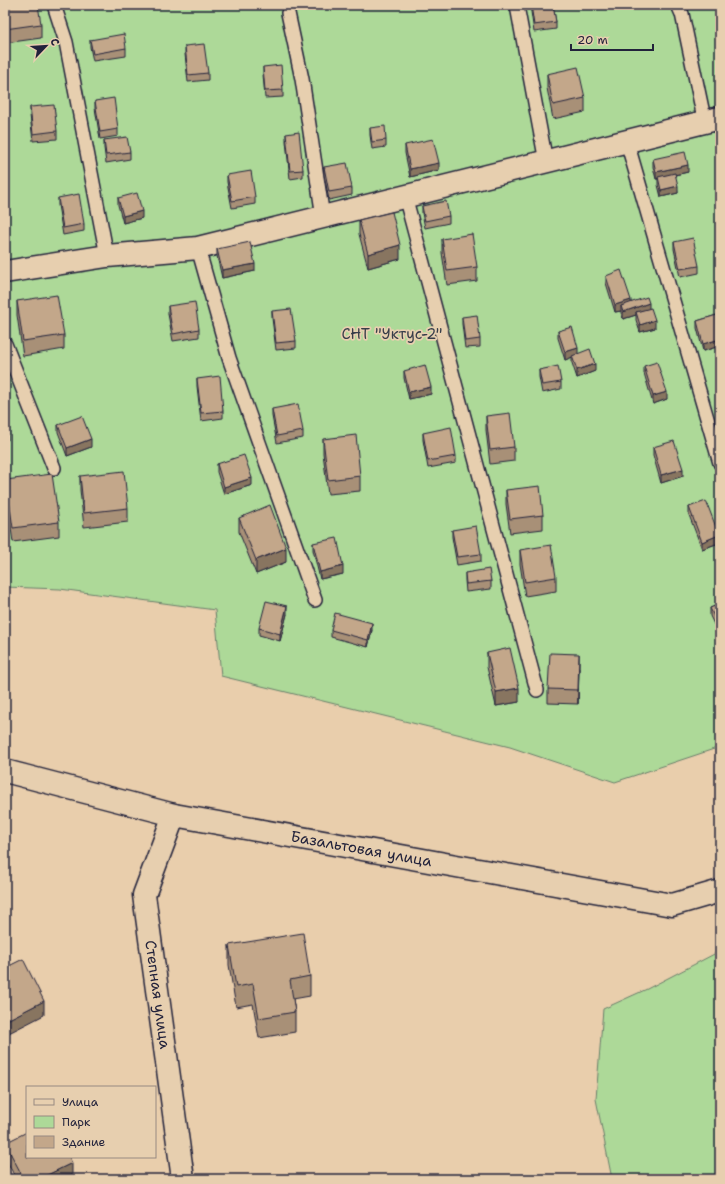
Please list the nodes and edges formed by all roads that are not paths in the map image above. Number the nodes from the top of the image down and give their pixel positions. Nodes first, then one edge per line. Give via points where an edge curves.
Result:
1 (54, 5) edge
2 (678, 5) edge
3 (517, 6) edge
4 (288, 12) dead end
5 (712, 120) edge
6 (627, 142) junction
7 (546, 162) junction
8 (405, 196) junction
9 (323, 217) junction
10 (198, 248) junction
11 (108, 256) junction
12 (5, 272) edge
13 (5, 344) edge
14 (720, 463) edge
15 (54, 468) dead end
16 (316, 600) dead end
17 (537, 690) dead end
18 (5, 771) edge
19 (174, 815) junction
20 (720, 891) edge
21 (183, 1179) edge

1 - 11 lane via 66,42
2 - 5 lane
3 - 7 lane
4 - 9 lane via 302,79
5 - 6 street
6 - 7 street
6 - 14 lane
7 - 8 street
8 - 9 street
8 - 17 lane
9 - 10 street
10 - 11 street
10 - 16 lane via 228,358
11 - 12 street
13 - 15 lane
18 - 19 street, Базальтовая улица
19 - 20 street, Базальтовая улица via 672,906
19 - 21 street, Степная улица via 144,895

